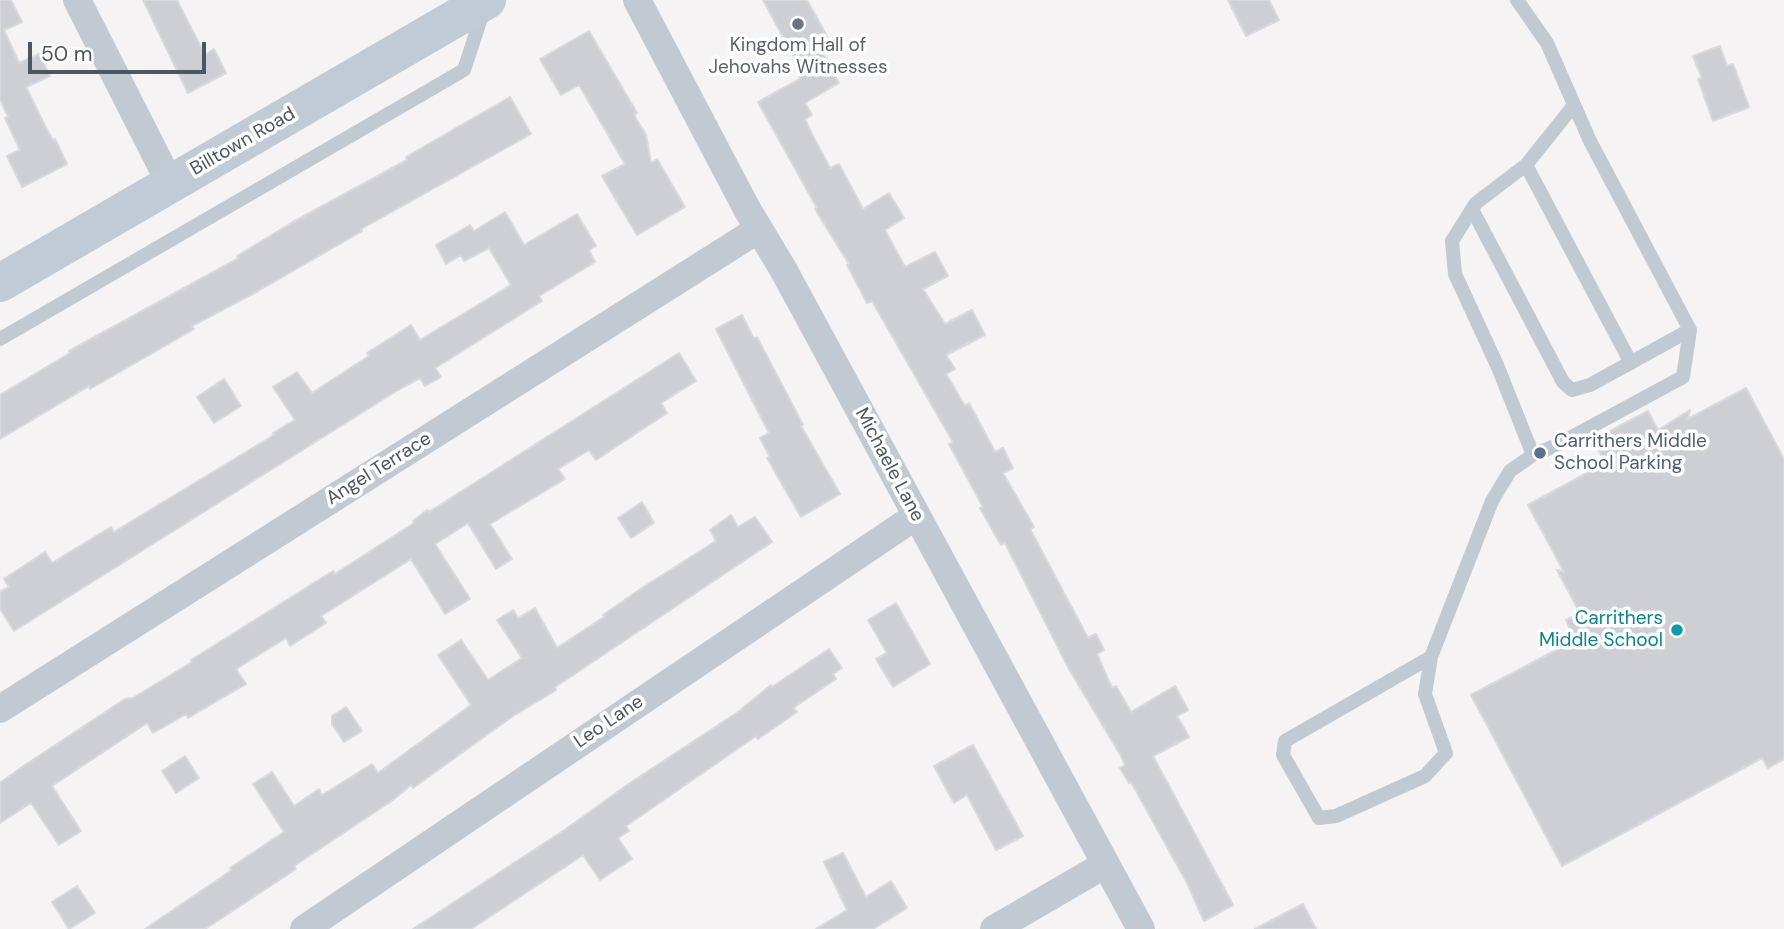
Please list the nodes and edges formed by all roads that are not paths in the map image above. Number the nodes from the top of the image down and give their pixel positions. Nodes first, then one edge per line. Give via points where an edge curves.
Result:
1 (77, 0) edge
2 (487, 0) edge
3 (637, 0) edge
4 (1517, 0) edge
5 (1574, 105) junction
6 (1526, 165) junction
7 (170, 183) junction
8 (1472, 209) junction
9 (759, 229) junction
10 (0, 284) edge
11 (1690, 330) junction
12 (0, 339) edge
13 (1631, 363) junction
14 (1534, 455) junction
15 (916, 516) junction
16 (1431, 657) junction
17 (0, 709) edge
18 (1106, 864) junction
19 (304, 929) edge
20 (994, 929) edge
21 (1142, 929) edge

1 - 7 street
2 - 7 main road, Billtown Road
2 - 12 lane via 464,70
3 - 9 street, Michaele Lane
4 - 5 lane via 1547,43
5 - 6 lane
5 - 11 lane
6 - 8 lane
6 - 13 lane
7 - 10 main road, Billtown Road
8 - 13 lane via 1563,382 1572,390 1590,385
8 - 14 lane via 1452,241 1455,274
9 - 15 street, Michaele Lane
9 - 17 street, Angel Terrace
11 - 13 lane
11 - 14 lane via 1683,377
14 - 16 lane via 1510,471 1492,501
15 - 18 street, Michaele Lane
15 - 19 street, Leo Lane
16 - 16 lane via 1425,694 1446,753 1425,776 1336,816 1320,818 1283,755 1285,741
18 - 20 street
18 - 21 street, Michaele Lane

